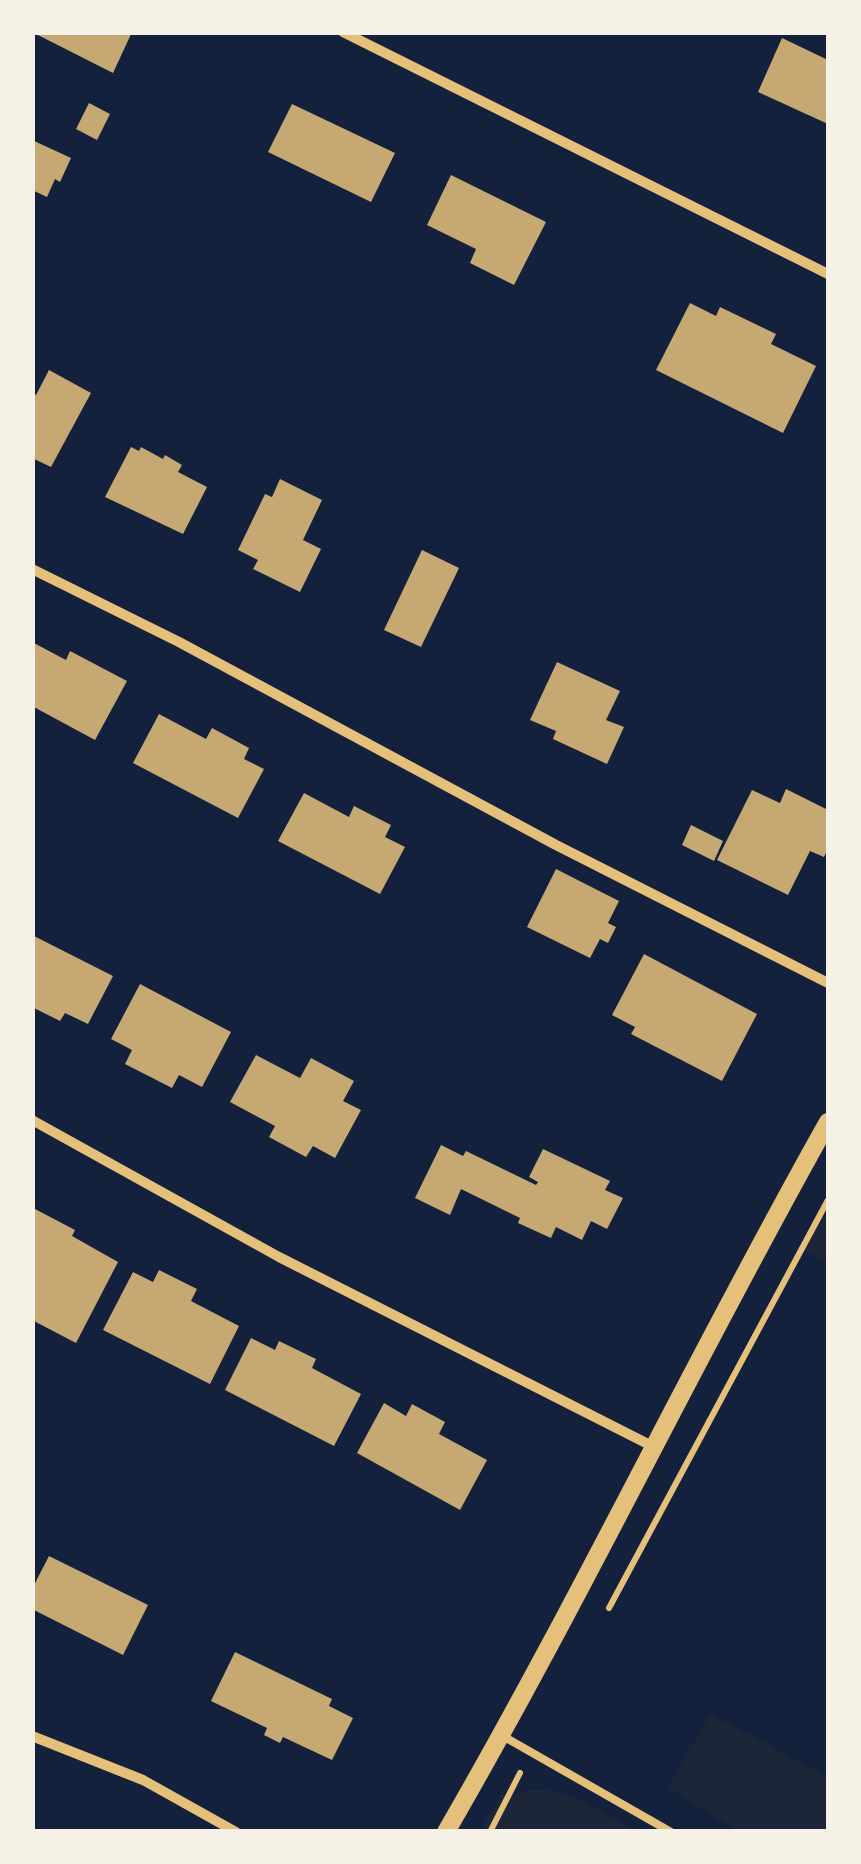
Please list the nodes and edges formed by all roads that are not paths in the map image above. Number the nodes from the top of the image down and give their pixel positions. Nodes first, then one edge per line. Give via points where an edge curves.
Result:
1 (343, 32) edge
2 (828, 274) edge
3 (32, 569) edge
4 (828, 983) edge
5 (32, 1120) edge
6 (828, 1122) edge
7 (654, 1447) junction
8 (501, 1735) junction
9 (32, 1736) edge
10 (236, 1832) edge
11 (446, 1832) edge
12 (672, 1832) edge

1 - 2 street
3 - 4 street
5 - 7 street via 279,1257
6 - 7 street
7 - 8 street
8 - 11 street
8 - 12 lane
9 - 10 street via 143,1780

